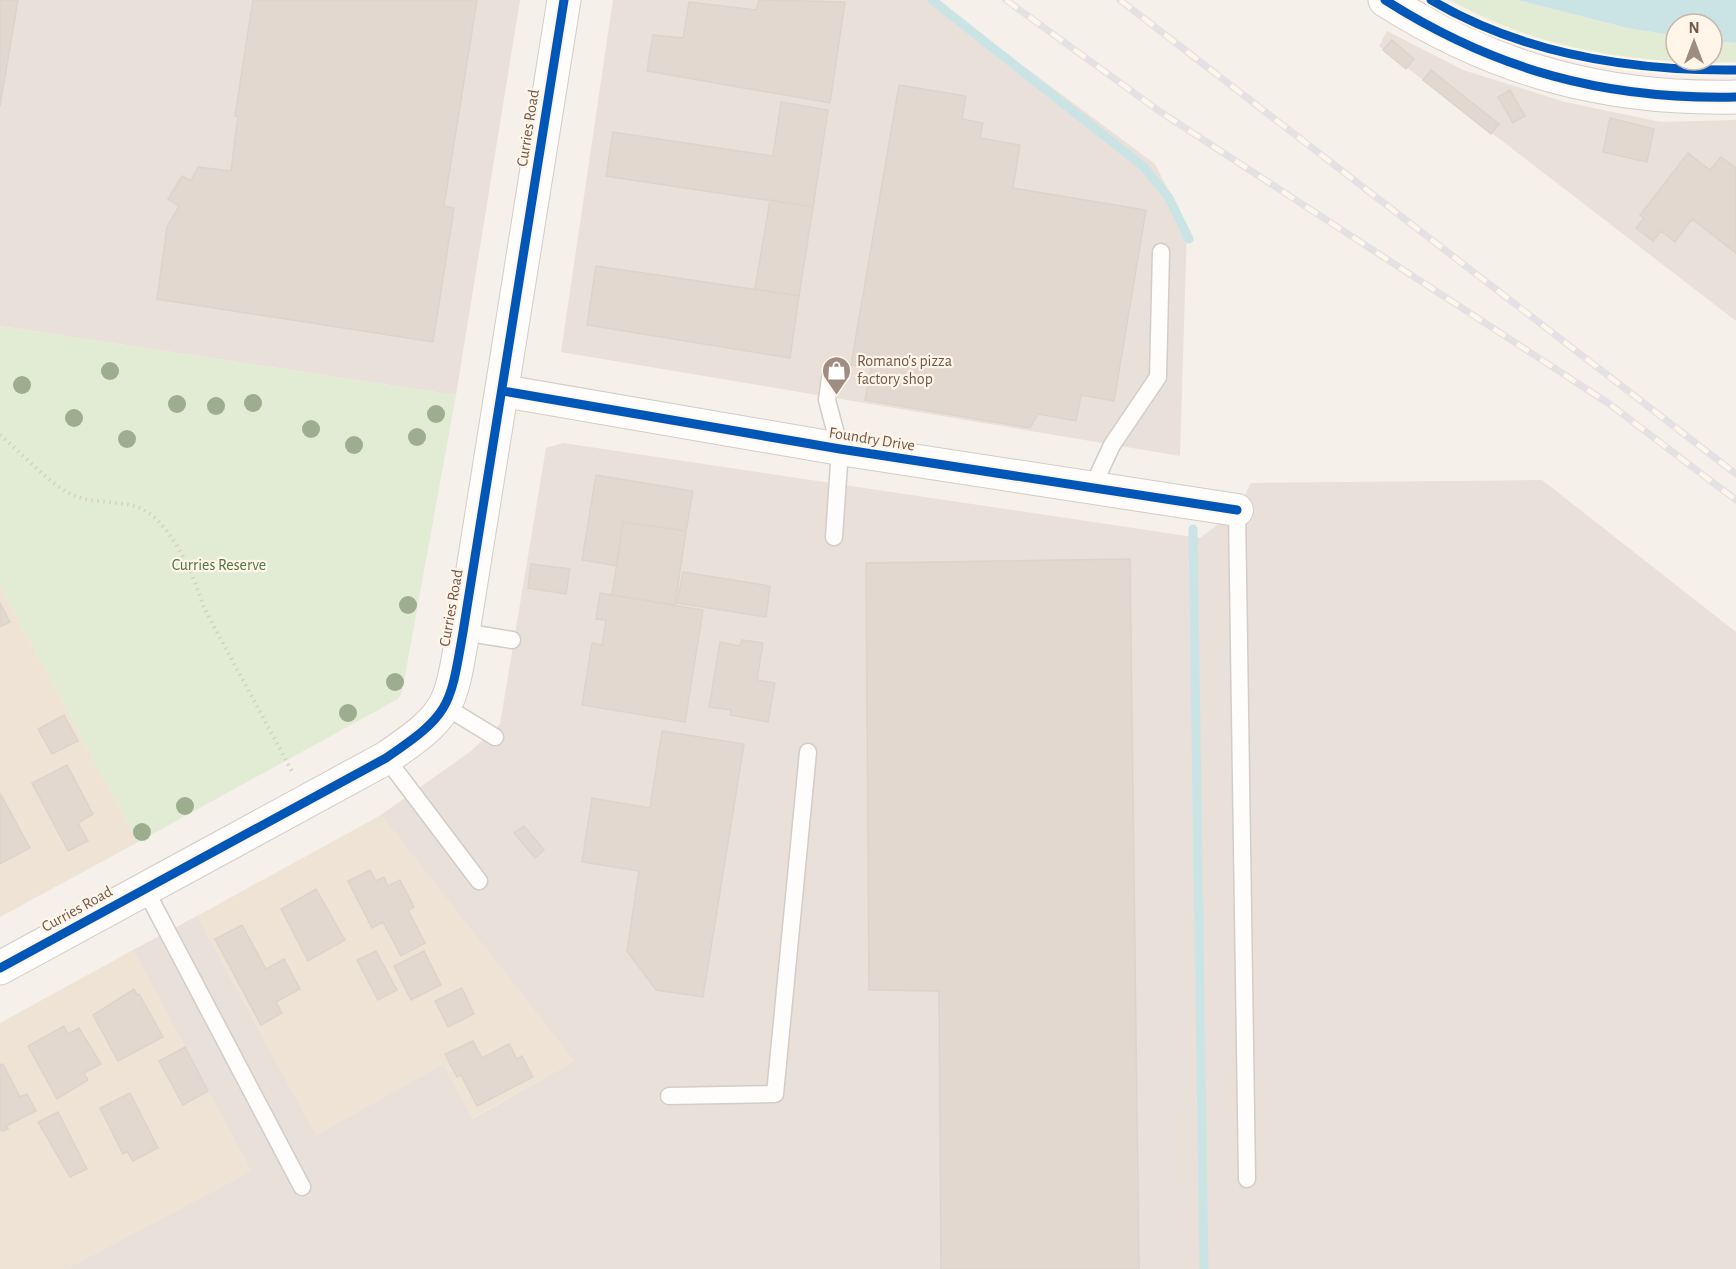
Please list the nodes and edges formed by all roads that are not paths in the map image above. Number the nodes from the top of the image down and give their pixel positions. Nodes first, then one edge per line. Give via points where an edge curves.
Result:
1 (564, 0) edge
2 (1385, 0) edge
3 (1736, 97) edge
4 (1161, 252) dead end
5 (830, 378) dead end
6 (503, 391) junction
7 (840, 449) junction
8 (1092, 488) junction
9 (1237, 510) joint
10 (834, 537) dead end
11 (463, 632) junction
12 (513, 640) dead end
13 (446, 707) junction
14 (495, 737) dead end
15 (808, 752) dead end
16 (386, 758) junction
17 (479, 881) dead end
18 (145, 889) junction
19 (0, 968) edge
20 (669, 1096) dead end
21 (1247, 1179) dead end
22 (302, 1187) dead end

1 - 6 street, Curries Road
2 - 3 street via 1505,63 1559,78 1610,90
4 - 8 lane via 1158,377 1112,446
5 - 7 lane via 827,400
6 - 7 street, Foundry Drive
6 - 11 street, Curries Road
7 - 8 street, Foundry Drive
7 - 10 lane
8 - 9 street, Foundry Drive
9 - 21 lane
11 - 12 lane
11 - 13 street, Curries Road
13 - 14 lane
13 - 16 street, Curries Road via 425,732
15 - 20 lane via 775,1094
16 - 17 lane
16 - 18 street, Curries Road
18 - 19 street, Curries Road
18 - 22 lane

